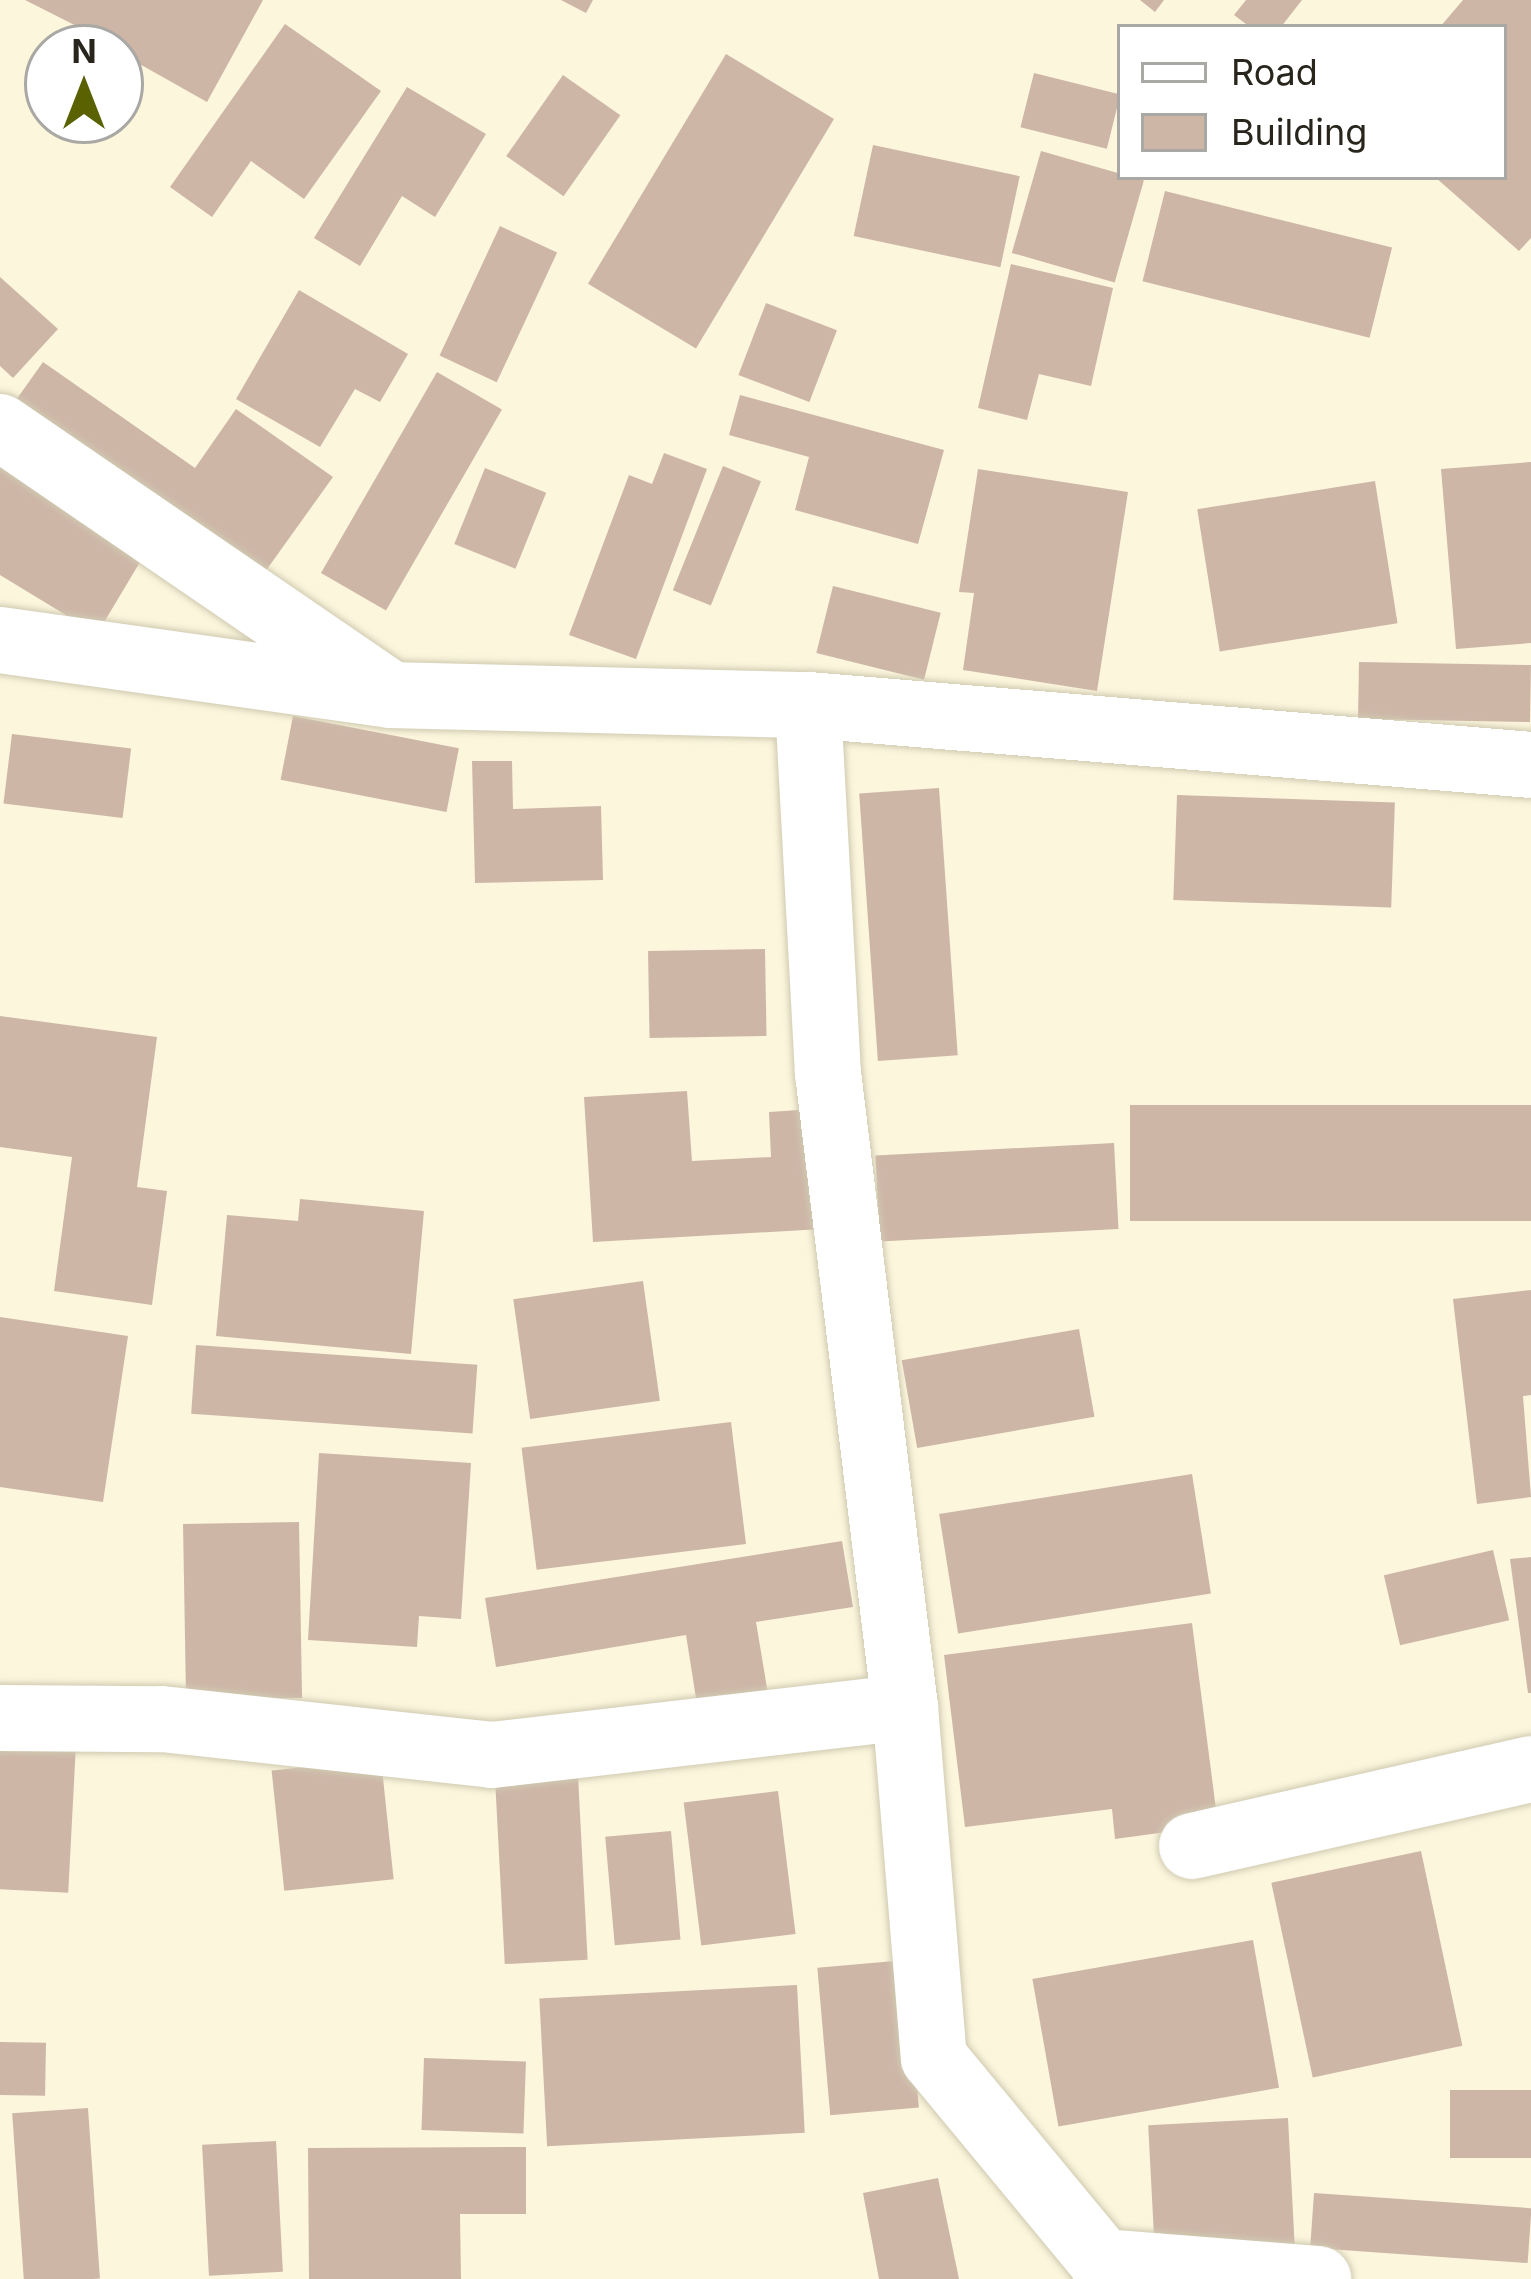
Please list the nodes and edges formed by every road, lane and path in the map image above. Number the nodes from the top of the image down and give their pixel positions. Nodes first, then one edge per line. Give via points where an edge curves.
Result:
1 (0, 427) edge
2 (0, 640) edge
3 (391, 695) junction
4 (808, 706) junction
5 (1531, 765) edge
6 (905, 1707) junction
7 (0, 1718) edge
8 (1531, 1769) edge
9 (1192, 1846) dead end
10 (1105, 2270) edge
11 (1318, 2279) edge

1 - 3 street
2 - 3 street
3 - 4 street
4 - 5 street
4 - 6 street via 828,1073
6 - 7 street via 492,1755 162,1719
6 - 10 street via 934,2058
8 - 9 street
10 - 11 street

